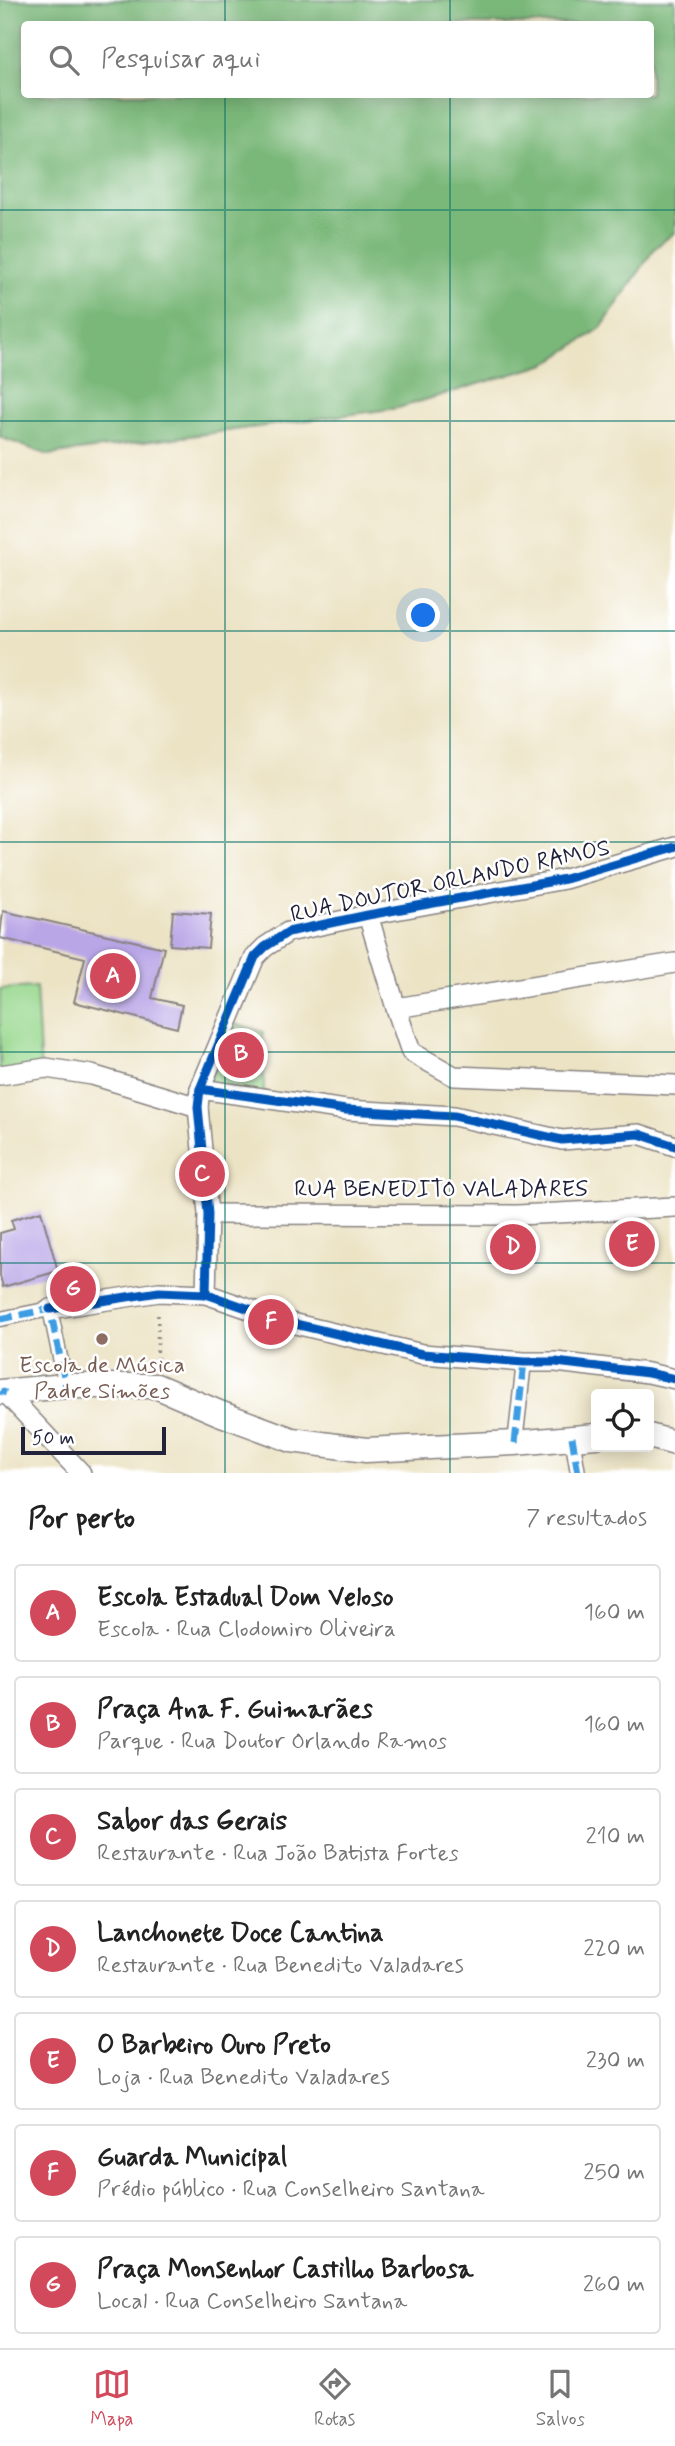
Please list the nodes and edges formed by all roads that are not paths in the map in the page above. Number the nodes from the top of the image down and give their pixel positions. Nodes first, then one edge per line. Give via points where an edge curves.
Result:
1 (675, 847) edge
2 (368, 915) junction
3 (675, 963) edge
4 (396, 1008) junction
5 (0, 1075) edge
6 (675, 1085) edge
7 (199, 1098) junction
8 (675, 1146) edge
9 (675, 1207) edge
10 (208, 1214) junction
11 (206, 1294) junction
12 (50, 1309) junction
13 (0, 1320) edge
14 (524, 1362) junction
15 (675, 1379) edge
16 (66, 1386) junction
17 (2, 1392) edge
18 (584, 1436) edge
19 (654, 1436) edge
20 (515, 1443) junction
21 (675, 1443) edge
22 (81, 1473) edge
23 (578, 1473) edge

1 - 2 street, RUA DOUTOR ORLANDO RAMOS via 565,879
2 - 4 street
2 - 7 street, RUA DOUTOR ORLANDO RAMOS via 288,932 255,957
3 - 4 street
4 - 6 street via 411,1052 454,1076
5 - 7 street via 46,1068
7 - 8 street via 454,1116 562,1140 639,1134
7 - 10 street
9 - 10 street, RUA BENEDITO VALADARES via 518,1215
10 - 11 street
11 - 12 street via 159,1292
11 - 14 street via 287,1322 422,1354
12 - 13 street
12 - 16 street
14 - 15 street via 556,1362
14 - 20 street
16 - 17 street
16 - 20 street via 156,1385 292,1440 366,1450
17 - 22 street
18 - 20 street
18 - 23 street
19 - 21 street

